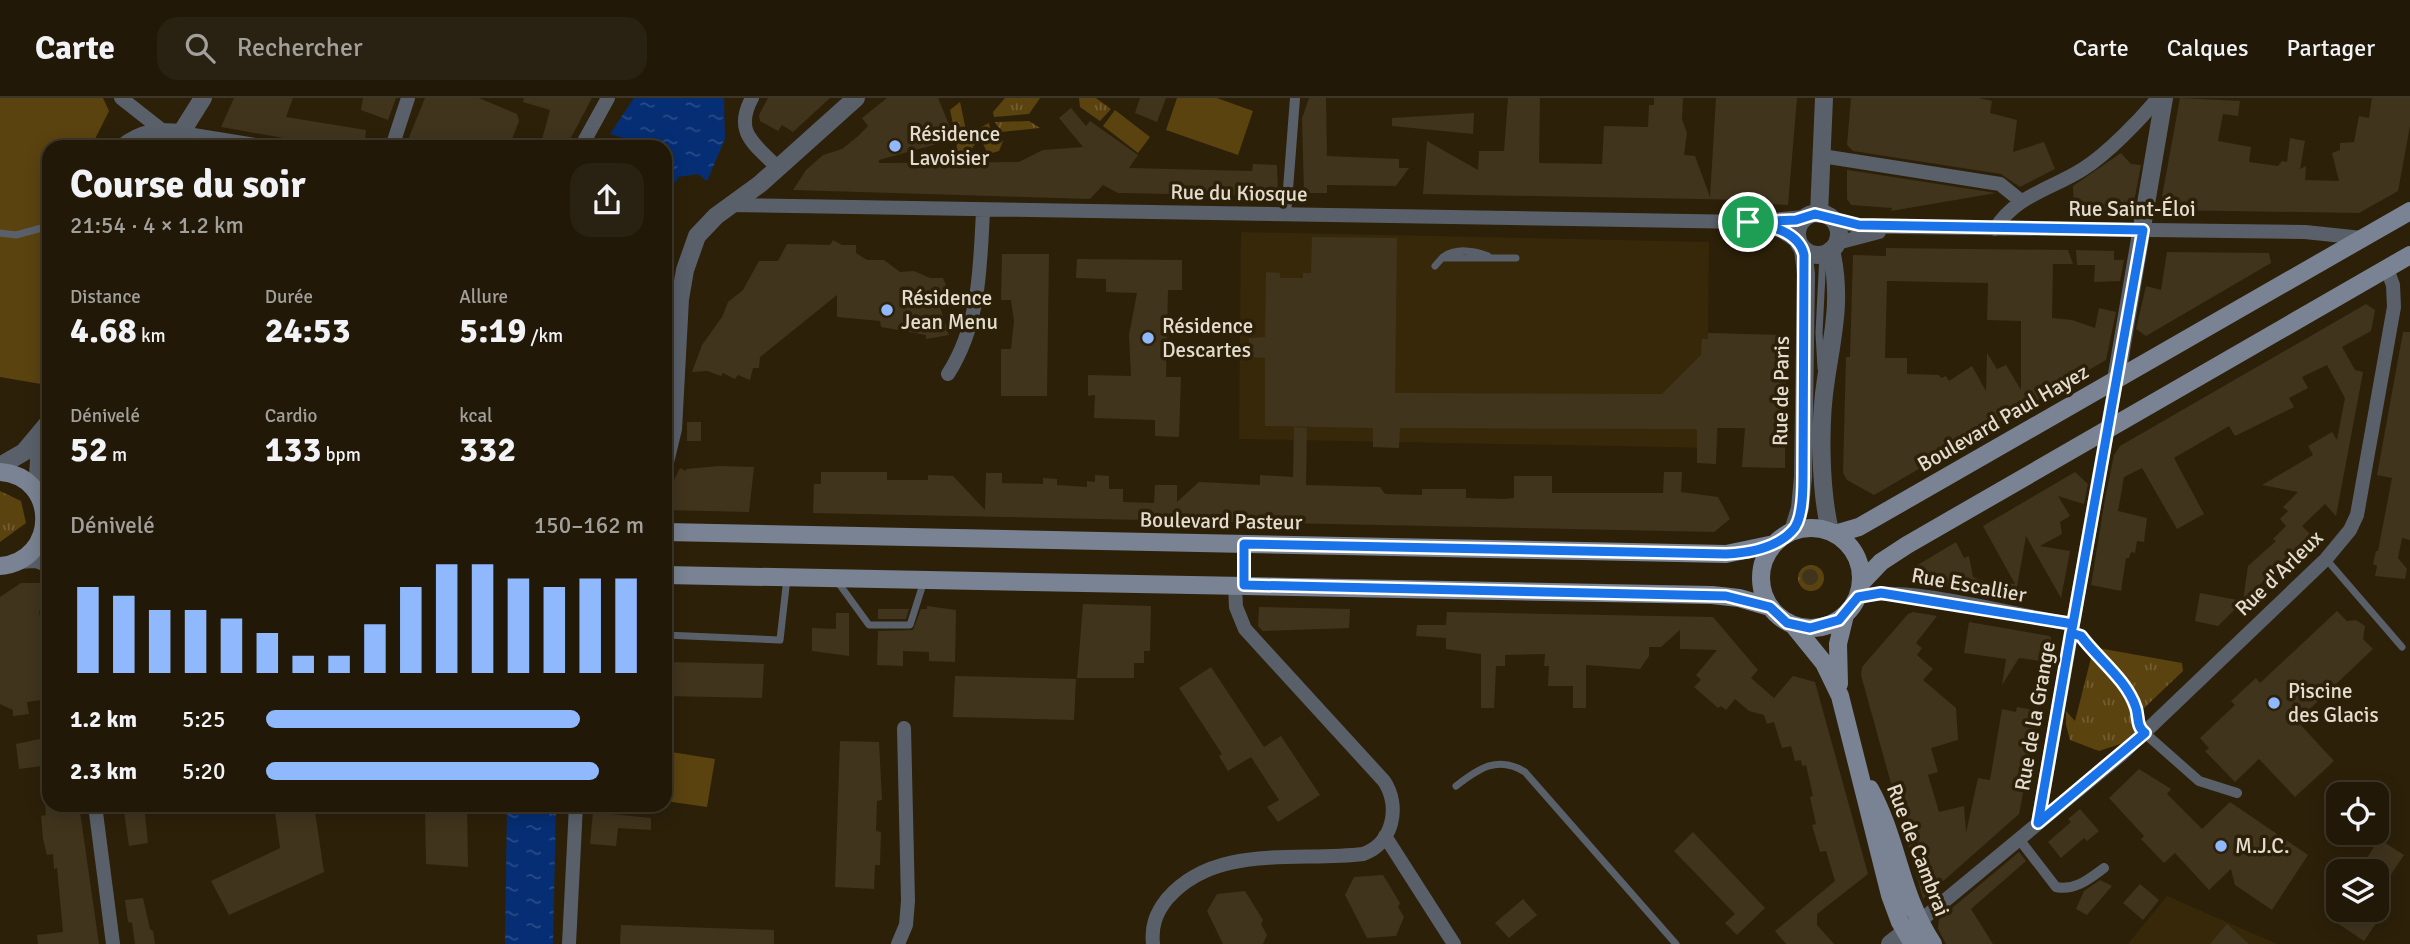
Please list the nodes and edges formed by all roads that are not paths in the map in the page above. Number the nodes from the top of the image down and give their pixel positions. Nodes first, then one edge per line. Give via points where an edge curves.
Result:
1 (121, 98) edge
2 (203, 98) edge
3 (408, 98) edge
4 (608, 98) edge
5 (752, 98) edge
6 (856, 98) edge
7 (1295, 98) edge
8 (1824, 98) edge
9 (2158, 98) edge
10 (2164, 98) edge
11 (163, 131) junction
12 (134, 140) edge
13 (185, 140) edge
14 (394, 140) edge
15 (585, 140) edge
16 (1822, 156) junction
17 (778, 168) junction
18 (2021, 201) junction
19 (729, 205) junction
20 (983, 211) junction
21 (2410, 211) edge
22 (1286, 215) junction
23 (1819, 217) junction
24 (1748, 222) junction
25 (1901, 227) junction
26 (42, 228) edge
27 (1995, 229) junction
28 (2143, 230) junction
29 (0, 233) edge
30 (2361, 238) junction
31 (1801, 246) junction
32 (1830, 249) junction
33 (2410, 256) edge
34 (1516, 258) dead end
35 (1435, 266) dead end
36 (2387, 269) junction
37 (948, 374) dead end
38 (2116, 380) junction
39 (672, 424) edge
40 (2107, 429) junction
41 (42, 430) edge
42 (42, 451) edge
43 (0, 466) edge
44 (0, 472) edge
45 (42, 492) edge
46 (42, 501) edge
47 (1793, 531) junction
48 (672, 532) edge
49 (1833, 533) junction
50 (1244, 544) junction
51 (1774, 544) junction
52 (41, 547) edge
53 (2326, 559) junction
54 (42, 563) edge
55 (6, 566) edge
56 (672, 575) edge
57 (787, 577) junction
58 (834, 578) junction
59 (925, 579) junction
60 (1239, 585) junction
61 (1860, 590) junction
62 (1770, 607) junction
63 (1845, 615) junction
64 (1794, 626) junction
65 (2072, 629) junction
66 (672, 635) edge
67 (2402, 647) dead end
68 (1840, 696) junction
69 (904, 728) dead end
70 (2145, 733) junction
71 (1457, 786) dead end
72 (2237, 793) dead end
73 (96, 812) edge
74 (576, 812) edge
75 (2038, 823) junction
76 (1385, 836) junction
77 (2019, 839) junction
78 (2104, 868) dead end
79 (1912, 933) edge
80 (113, 944) edge
81 (569, 944) edge
82 (898, 944) edge
83 (1153, 944) edge
84 (1454, 944) edge
85 (1676, 944) edge
86 (1890, 944) edge
87 (1933, 944) edge

1 - 11 street
2 - 13 street
3 - 14 street
4 - 15 street
5 - 17 street via 743,118 745,132
6 - 17 street
7 - 22 street
8 - 16 street
9 - 18 street via 2090,165
10 - 28 street
11 - 12 street
11 - 13 street
16 - 18 street via 2000,184
16 - 23 street
17 - 19 street
18 - 27 street via 2007,210
19 - 20 street, Rue du Kiosque
19 - 39 street via 697,236 685,270
20 - 22 street, Rue du Kiosque
20 - 37 street via 975,312
21 - 30 main road, Boulevard Paul Hayez
22 - 24 street, Rue du Kiosque
23 - 24 street, Rue du Kiosque
23 - 25 street, Rue Saint-Éloi via 1853,225
23 - 31 street via 1798,229
23 - 32 street via 1839,232
24 - 31 street, Rue du Kiosque via 1772,226
25 - 27 street, Rue Saint-Éloi
25 - 32 street, Rue Saint-Éloi
26 - 29 lane via 16,235
27 - 28 street, Rue Saint-Éloi
28 - 30 street, Rue Saint-Éloi via 2305,232
28 - 38 street
30 - 38 main road, Boulevard Paul Hayez
31 - 32 street via 1813,255
31 - 47 street, Rue de Paris via 1806,274 1803,477
32 - 49 street, Rue de Paris via 1836,332 1825,389 1823,495
33 - 36 main road
34 - 35 lane via 1442,258
36 - 40 main road
36 - 53 street, Rue d'Arleux via 2394,307 2357,514
38 - 40 street, Rue de la Grange
38 - 49 main road, Boulevard Paul Hayez via 1859,527
40 - 61 main road via 1890,555
40 - 65 street, Rue de la Grange
41 - 43 street via 24,452
42 - 45 street
44 - 46 main road via 22,478
47 - 49 main road via 1811,528
47 - 51 main road
48 - 50 main road, Boulevard Pasteur
49 - 61 main road via 1854,551
50 - 51 main road, Boulevard Pasteur via 1726,554
50 - 60 street
51 - 62 main road via 1765,557 1761,579
52 - 55 main road
53 - 67 lane
53 - 70 street, Rue d'Arleux
54 - 55 street
56 - 57 main road
57 - 58 main road
57 - 66 lane via 780,640
58 - 59 main road
58 - 59 lane via 869,625 910,625
59 - 60 main road
60 - 62 main road via 1712,595 1739,597
60 - 76 street via 1236,607 1245,629 1388,788 1393,813
61 - 63 main road
61 - 65 street, Rue Escallier via 1908,595
62 - 64 main road
63 - 64 main road via 1817,628
63 - 68 main road, Rue de Cambrai via 1838,644
64 - 68 main road, Rue de Cambrai via 1824,663
65 - 70 street via 2125,688
65 - 75 street, Rue de la Grange
68 - 79 main road, Rue de Cambrai via 1861,773 1882,812
69 - 82 street via 907,914
70 - 72 street via 2199,781
70 - 75 street, Rue d'Arleux
71 - 85 lane via 1489,764 1514,765 1525,772
73 - 80 street
74 - 81 street
75 - 77 street, Rue de la Grange
76 - 83 street via 1363,854 1235,861 1202,870 1163,904 1154,921
76 - 84 street
77 - 78 street via 2056,887 2084,883
77 - 79 street, Rue de la Grange
79 - 86 street
79 - 87 main road, Rue de Cambrai

